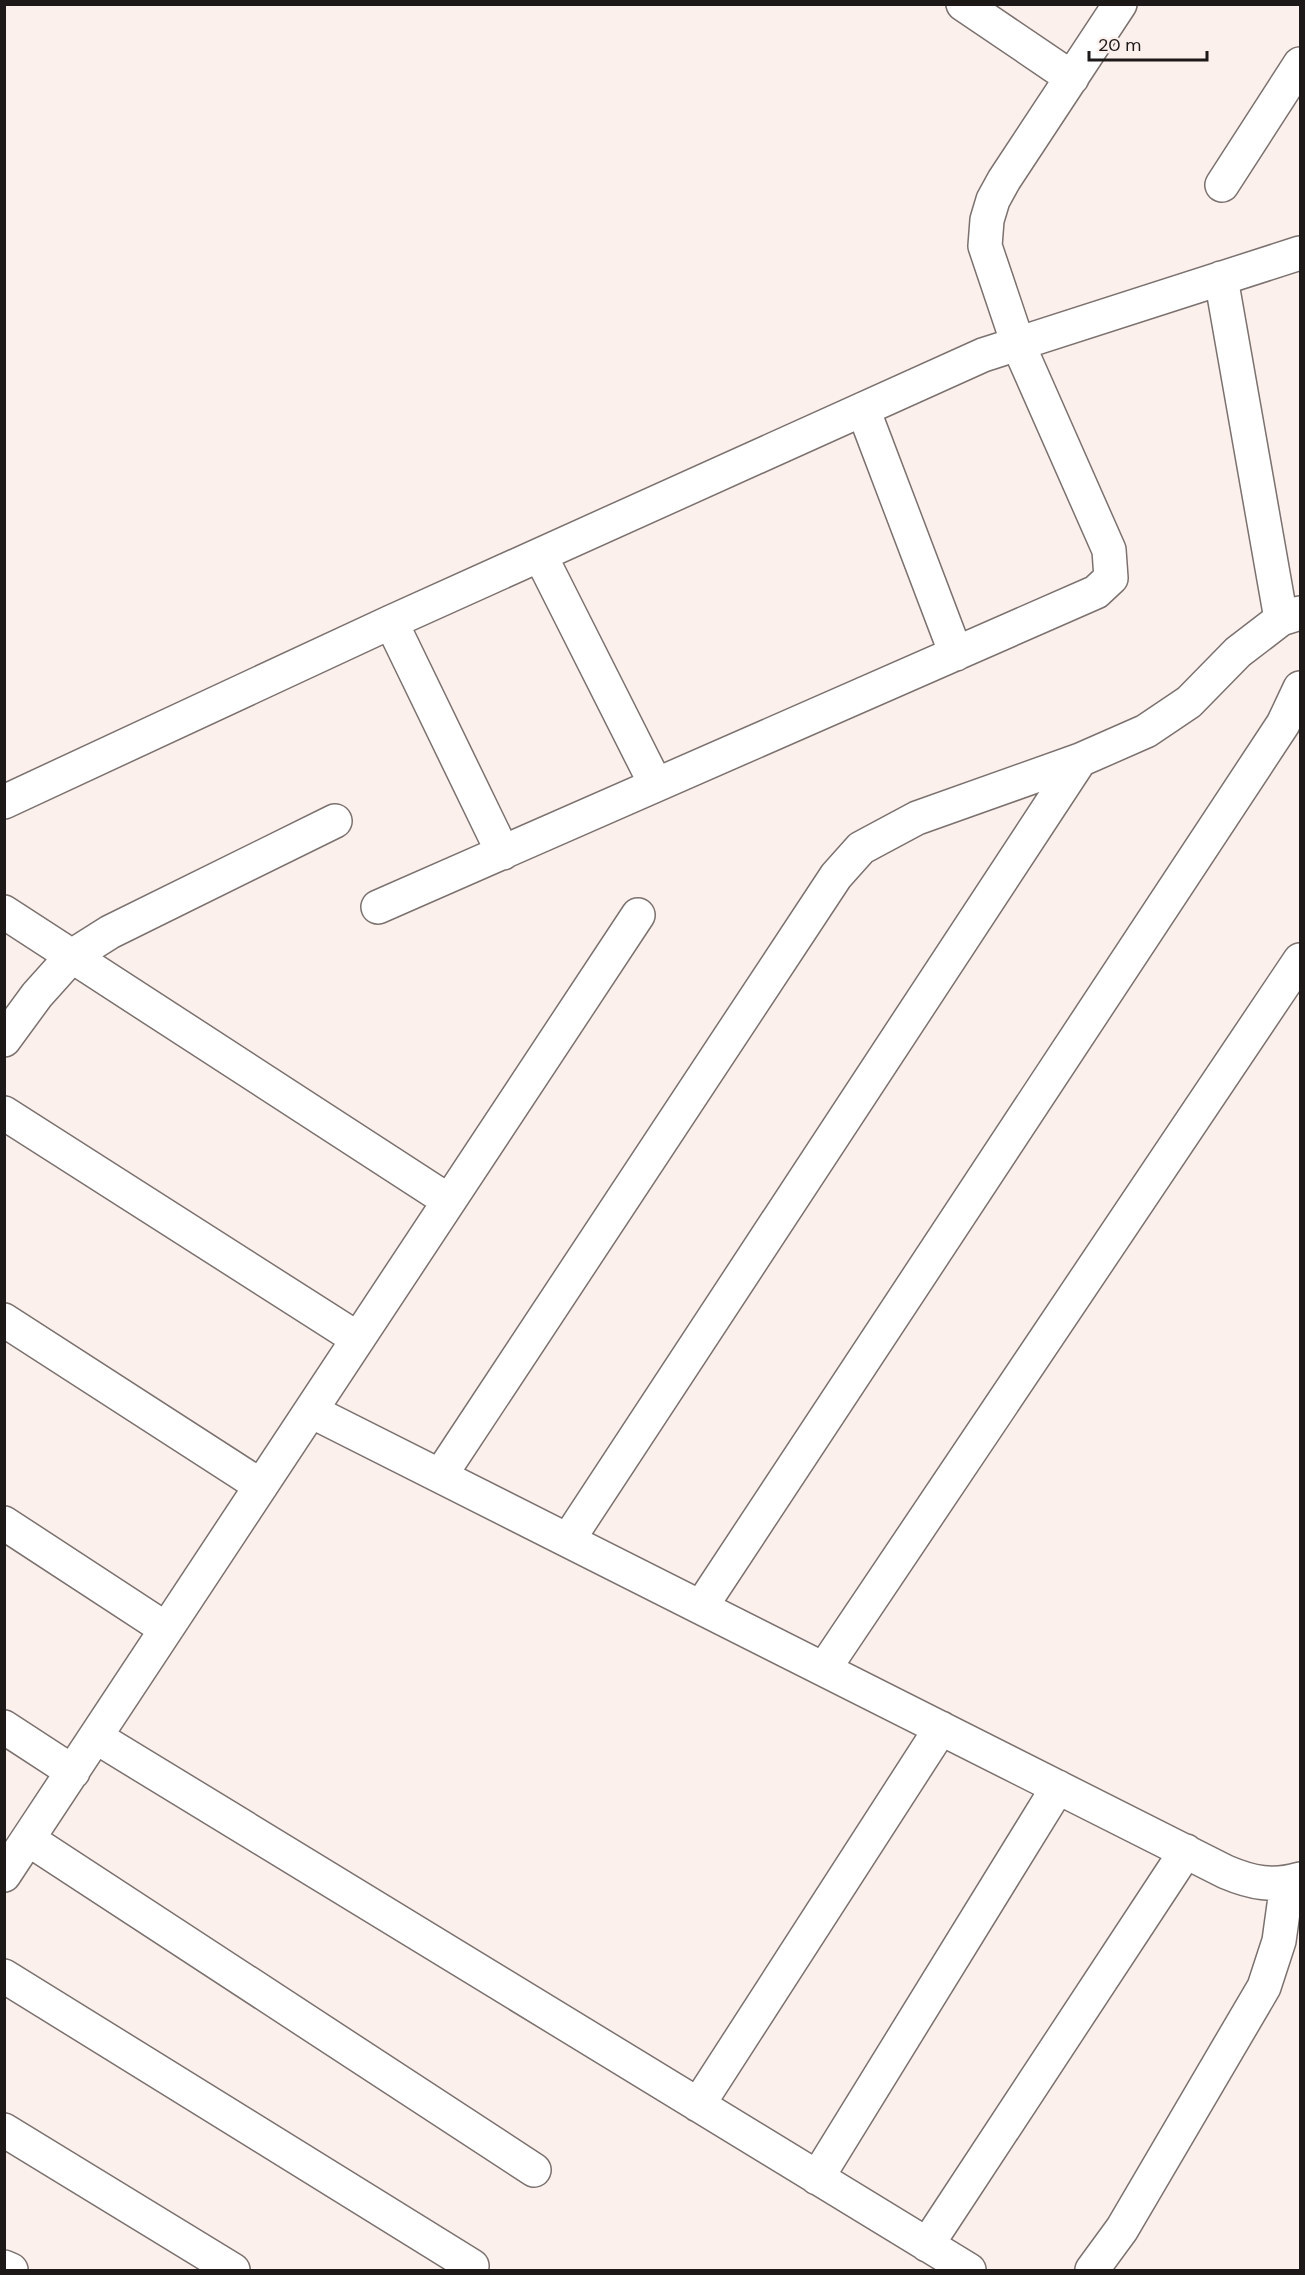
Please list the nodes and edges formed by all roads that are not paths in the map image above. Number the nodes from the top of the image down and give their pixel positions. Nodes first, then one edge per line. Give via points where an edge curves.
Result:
1 (963, 4) edge
2 (1120, 4) edge
3 (1300, 64) edge
4 (1072, 78) junction
5 (1288, 97) edge
6 (1222, 184) dead end
7 (1300, 253) edge
8 (1221, 278) junction
9 (1018, 344) junction
10 (863, 410) junction
11 (540, 555) junction
12 (1291, 616) edge
13 (391, 622) junction
14 (956, 654) junction
15 (1300, 688) edge
16 (1080, 760) junction
17 (656, 785) junction
18 (4, 802) edge
19 (335, 821) dead end
20 (502, 853) junction
21 (378, 907) dead end
22 (4, 912) edge
23 (638, 915) dead end
24 (72, 956) junction
25 (1300, 960) edge
26 (4, 1040) edge
27 (4, 1113) edge
28 (449, 1201) junction
29 (4, 1320) edge
30 (358, 1339) junction
31 (311, 1410) junction
32 (440, 1476) junction
33 (261, 1486) junction
34 (4, 1523) edge
35 (568, 1540) junction
36 (701, 1607) junction
37 (166, 1629) junction
38 (824, 1669) junction
39 (4, 1727) edge
40 (941, 1728) junction
41 (96, 1737) junction
42 (73, 1772) junction
43 (1058, 1787) junction
44 (28, 1839) junction
45 (1186, 1851) junction
46 (4, 1875) edge
47 (1294, 1881) edge
48 (4, 1976) edge
49 (698, 2105) junction
50 (4, 2130) edge
51 (534, 2170) dead end
52 (817, 2178) junction
53 (927, 2245) junction
54 (4, 2266) edge
55 (472, 2266) dead end
56 (11, 2271) edge
57 (233, 2271) edge
58 (969, 2271) edge
59 (1092, 2271) edge

1 - 4 street
2 - 4 street
3 - 5 street
4 - 9 street via 1004,180 987,220 985,246
5 - 6 street
7 - 8 street
8 - 9 street
8 - 12 street
9 - 10 street via 983,355
9 - 14 street via 1109,550 1111,578 1096,592
10 - 11 street
10 - 14 street
11 - 13 street
11 - 17 street
12 - 16 street via 1238,652 1189,702 1146,731
13 - 18 street
13 - 20 street
14 - 17 street
15 - 36 street via 1276,734
16 - 32 street via 917,818 861,848 836,876
16 - 35 street
17 - 20 street
19 - 24 street via 110,932
20 - 21 street
22 - 24 street
23 - 28 street
24 - 26 street
24 - 28 street
25 - 38 street
27 - 30 street
28 - 30 street
29 - 33 street
30 - 31 street
31 - 32 street
31 - 33 street
32 - 35 street
33 - 37 street
34 - 37 street
35 - 36 street
36 - 38 street
37 - 41 street
38 - 40 street
39 - 42 street
40 - 43 street
40 - 49 street
41 - 42 street
41 - 49 street
42 - 44 street
43 - 45 street
43 - 52 street
44 - 46 street
44 - 51 street
45 - 47 street via 1250,1882
45 - 53 street
47 - 59 street via 1264,1987 1122,2229
48 - 55 street
49 - 52 street
50 - 57 street
52 - 53 street
53 - 58 street
54 - 56 street

